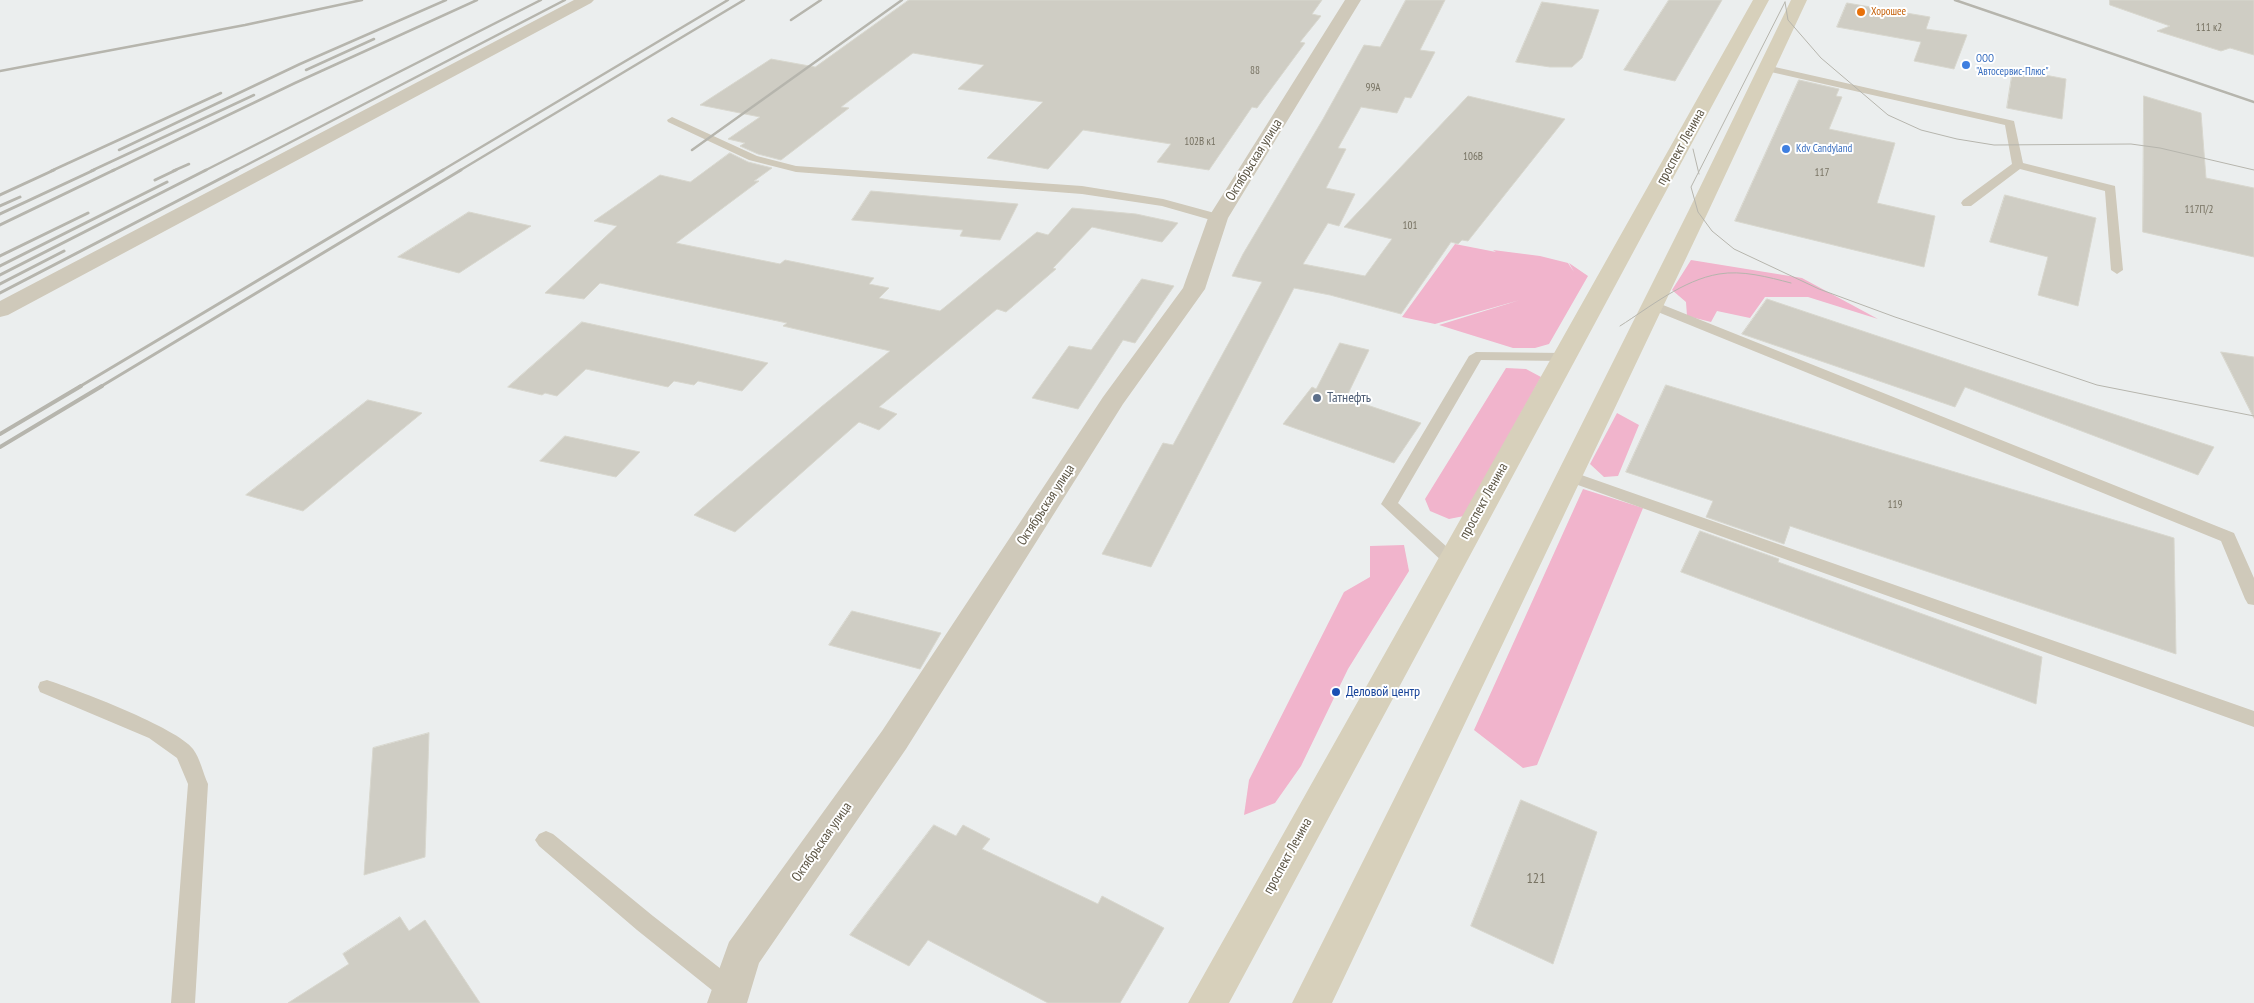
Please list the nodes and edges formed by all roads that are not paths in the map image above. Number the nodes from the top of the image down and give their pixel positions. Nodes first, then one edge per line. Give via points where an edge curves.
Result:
1 (586, 0) edge
2 (1353, 0) edge
3 (1762, 0) edge
4 (1799, 0) edge
5 (1766, 68) junction
6 (672, 120) dead end
7 (2018, 165) junction
8 (1967, 203) dead end
9 (1218, 218) junction
10 (2117, 270) dead end
11 (1653, 305) junction
12 (0, 310) edge
13 (1564, 357) junction
14 (1570, 476) junction
15 (1451, 560) junction
16 (2254, 599) edge
17 (46, 686) dead end
18 (2254, 719) edge
19 (546, 840) dead end
20 (729, 997) edge
21 (183, 1003) edge
22 (1208, 1003) edge
23 (1312, 1003) edge

1 - 12 street
2 - 9 street, Октябрьская улица
3 - 13 main road, проспект Ленина
4 - 5 main road
5 - 7 lane via 2010,123
5 - 11 main road
6 - 9 lane via 753,158 796,169 1082,190 1163,203
7 - 8 lane
7 - 10 lane via 2111,189
9 - 20 street, Октябрьская улица via 1194,290 1112,402 894,740 743,955
11 - 14 main road
11 - 16 lane via 2228,537
13 - 15 main road, проспект Ленина
13 - 15 lane via 1476,356 1388,504
14 - 18 lane
14 - 23 main road
15 - 22 main road, проспект Ленина
17 - 21 lane via 156,732 185,753 198,784
19 - 20 lane

